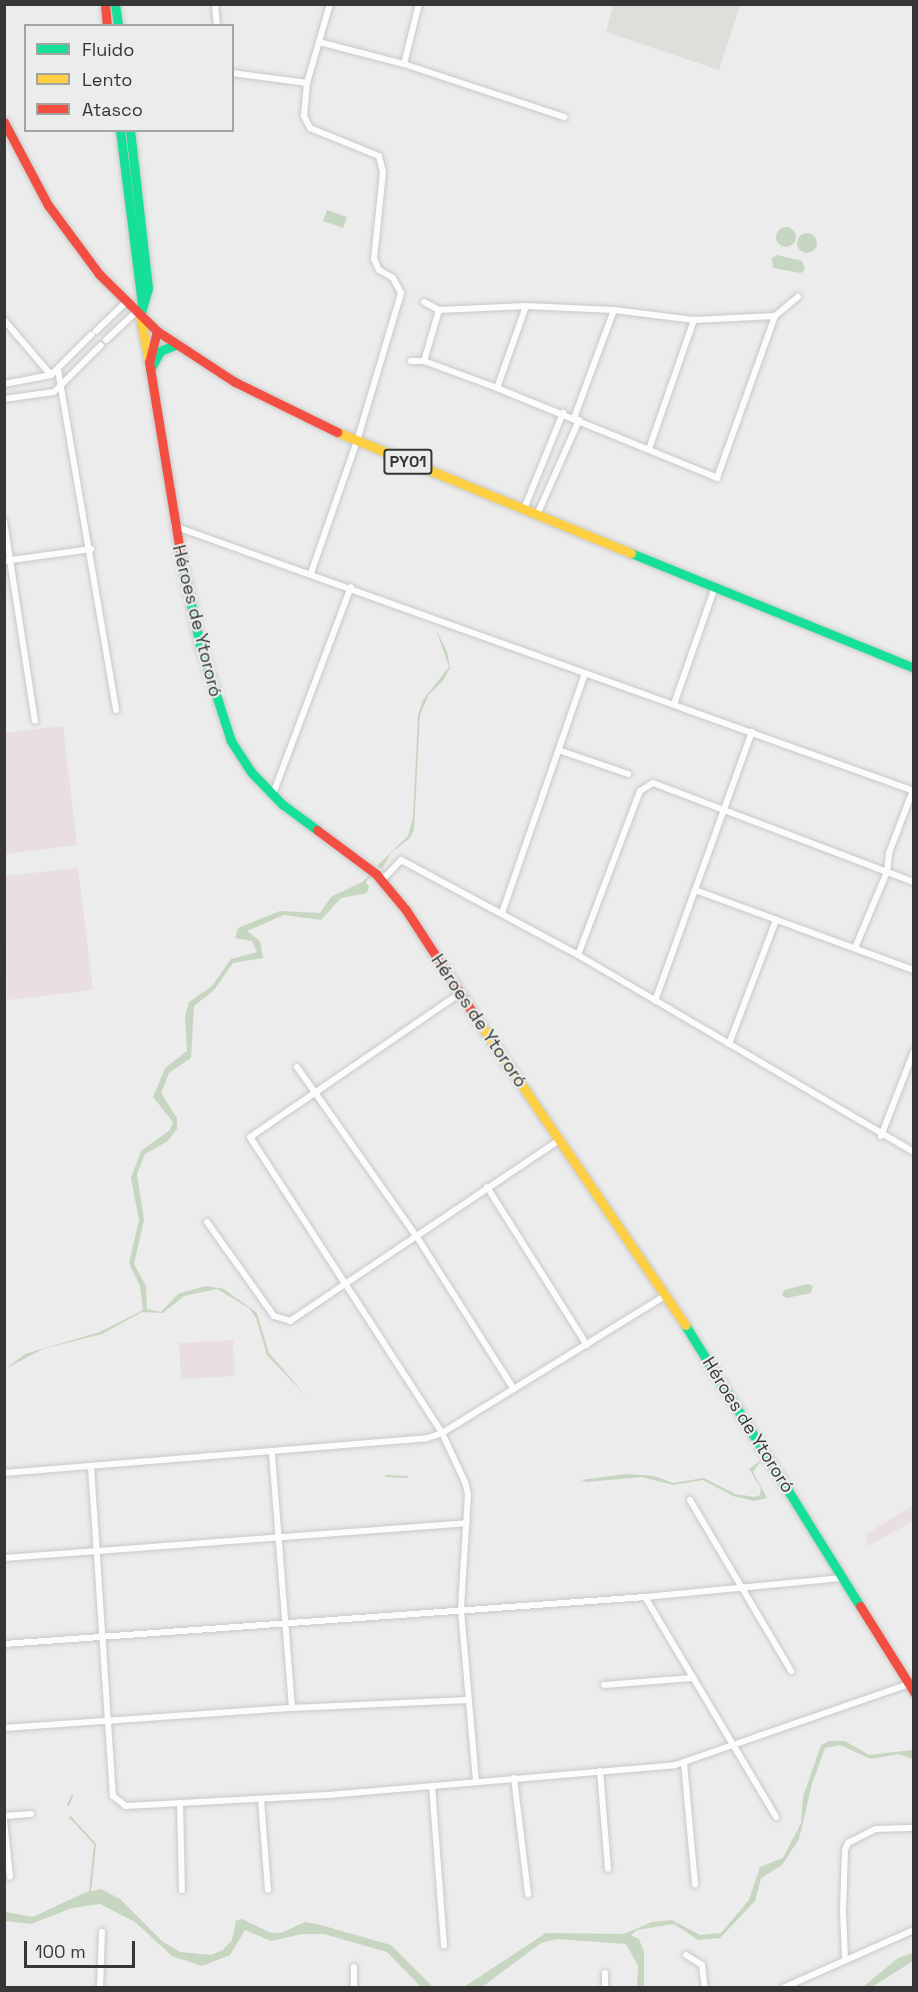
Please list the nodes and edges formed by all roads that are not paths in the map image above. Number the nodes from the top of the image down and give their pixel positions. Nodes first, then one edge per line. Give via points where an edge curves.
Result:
1 (105, 4) edge
2 (115, 4) edge
3 (215, 4) edge
4 (330, 4) edge
5 (419, 4) edge
6 (107, 24) edge
7 (118, 24) edge
8 (216, 24) edge
9 (319, 42) junction
10 (404, 64) junction
11 (234, 73) edge
12 (307, 83) junction
13 (564, 117) dead end
14 (4, 122) edge
15 (120, 132) edge
16 (130, 132) edge
17 (143, 288) junction
18 (798, 297) dead end
19 (126, 302) junction
20 (424, 302) dead end
21 (526, 306) junction
22 (439, 310) junction
23 (614, 310) junction
24 (140, 311) junction
25 (775, 316) junction
26 (4, 320) edge
27 (694, 320) junction
28 (157, 331) junction
29 (175, 345) junction
30 (411, 361) dead end
31 (424, 361) junction
32 (149, 366) junction
33 (58, 370) junction
34 (51, 375) junction
35 (4, 384) edge
36 (61, 386) junction
37 (498, 388) junction
38 (4, 399) edge
39 (563, 413) junction
40 (576, 419) junction
41 (357, 441) junction
42 (649, 449) junction
43 (524, 509) junction
44 (537, 515) junction
45 (4, 521) edge
46 (174, 526) junction
47 (91, 549) junction
48 (8, 561) edge
49 (311, 573) junction
50 (351, 587) junction
51 (715, 587) junction
52 (914, 668) edge
53 (585, 673) junction
54 (674, 704) junction
55 (116, 710) dead end
56 (35, 721) dead end
57 (752, 732) junction
58 (561, 751) junction
59 (628, 774) dead end
60 (913, 790) edge
61 (273, 794) junction
62 (723, 810) junction
63 (887, 872) junction
64 (379, 877) junction
65 (914, 882) edge
66 (695, 890) junction
67 (502, 913) junction
68 (776, 920) junction
69 (855, 948) junction
70 (578, 955) junction
71 (914, 970) edge
72 (459, 994) junction
73 (655, 1001) junction
74 (729, 1044) junction
75 (914, 1051) edge
76 (297, 1067) dead end
77 (315, 1090) junction
78 (882, 1136) junction
79 (561, 1139) junction
80 (914, 1152) edge
81 (487, 1187) junction
82 (207, 1222) dead end
83 (417, 1237) junction
84 (346, 1285) junction
85 (666, 1295) junction
86 (587, 1345) junction
87 (514, 1389) junction
88 (442, 1433) junction
89 (272, 1452) junction
90 (91, 1466) junction
91 (4, 1473) edge
92 (690, 1500) dead end
93 (467, 1523) junction
94 (276, 1538) junction
95 (98, 1552) junction
96 (4, 1558) edge
97 (845, 1578) junction
98 (740, 1588) junction
99 (645, 1597) junction
100 (461, 1610) junction
101 (285, 1624) junction
102 (104, 1636) junction
103 (4, 1644) edge
104 (791, 1671) dead end
105 (692, 1678) junction
106 (604, 1684) dead end
107 (911, 1688) edge
108 (468, 1700) junction
109 (292, 1708) junction
110 (110, 1720) junction
111 (4, 1728) edge
112 (732, 1746) junction
113 (684, 1763) junction
114 (600, 1771) junction
115 (514, 1778) junction
116 (476, 1781) junction
117 (432, 1786) junction
118 (261, 1799) junction
119 (180, 1803) junction
120 (31, 1814) dead end
121 (776, 1817) dead end
122 (4, 1818) edge
123 (914, 1828) edge
124 (608, 1869) dead end
125 (10, 1877) dead end
126 (695, 1885) dead end
127 (182, 1890) dead end
128 (268, 1890) dead end
129 (528, 1894) dead end
130 (914, 1930) edge
131 (102, 1932) dead end
132 (444, 1946) dead end
133 (686, 1955) dead end
134 (845, 1959) junction
135 (354, 1967) dead end
136 (605, 1973) dead end
137 (100, 1988) edge
138 (354, 1988) edge
139 (605, 1988) edge
140 (705, 1988) edge
141 (783, 1988) edge

1 - 6 main road
2 - 7 main road
3 - 8 street
4 - 9 street
5 - 10 street
9 - 10 street
9 - 12 street
10 - 13 street
11 - 12 street
12 - 41 street via 304,116 310,128 379,156 383,172 374,259 379,270 393,278 401,293
14 - 19 main road, PY01 via 65,232
15 - 17 main road
16 - 17 main road
17 - 24 main road
18 - 25 street
19 - 24 main road, PY01
19 - 33 street
20 - 22 street
21 - 22 street
21 - 23 street
21 - 37 street
22 - 31 street
23 - 27 street
23 - 40 street
24 - 28 main road, PY01
24 - 32 main road
24 - 36 street
25 - 27 street
25 - 42 street via 721,476 713,478
26 - 34 street
27 - 42 street
28 - 29 main road, PY01
28 - 32 main road, Héroes de Ytororó
29 - 32 main road via 160,351
29 - 41 main road, PY01 via 256,395
30 - 31 street
31 - 37 street
32 - 46 main road, Héroes de Ytororó
33 - 34 street
33 - 36 street
34 - 35 street
36 - 38 street via 46,394
36 - 47 street
37 - 39 street
39 - 40 street
39 - 43 street
40 - 42 street
40 - 44 street
41 - 43 main road, PY01
41 - 49 street
43 - 44 main road, PY01
44 - 51 main road, PY01
45 - 48 street
46 - 49 street
46 - 61 main road, Héroes de Ytororó via 200,645 220,714 238,752
47 - 48 street
47 - 55 street
48 - 56 street
49 - 50 street
50 - 53 street
50 - 61 street
51 - 52 main road, PY01
51 - 54 street
53 - 54 street
53 - 58 street
54 - 57 street
57 - 60 street
57 - 62 street
58 - 59 street
58 - 67 street
60 - 63 street via 889,853
61 - 64 main road, Héroes de Ytororó via 303,822
62 - 63 street
62 - 66 street
62 - 70 street via 652,783 640,791
63 - 65 street
63 - 69 street
64 - 67 street via 401,860
64 - 72 main road, Héroes de Ytororó via 406,910
66 - 68 street
66 - 73 street
67 - 70 street
68 - 69 street
68 - 74 street
69 - 71 street
70 - 73 street
72 - 77 street
72 - 79 main road, Héroes de Ytororó
73 - 74 street
74 - 78 street
75 - 78 street
76 - 77 street
77 - 83 street
77 - 84 street via 254,1131 251,1143
78 - 80 street
79 - 81 street
79 - 85 main road, Héroes de Ytororó
81 - 83 street
81 - 86 street
82 - 84 street via 246,1282 281,1320 290,1320
83 - 84 street
83 - 87 street
84 - 88 street
85 - 86 street
85 - 97 main road, Héroes de Ytororó
86 - 87 street
87 - 88 street
88 - 89 street via 412,1442
88 - 93 street via 465,1482
89 - 90 street
89 - 94 street
90 - 91 street
90 - 95 street
92 - 98 street
93 - 94 street
93 - 100 street
94 - 95 street
94 - 101 street
95 - 96 street
95 - 102 street
97 - 98 street
97 - 107 main road, Héroes de Ytororó
98 - 99 street
98 - 104 street
99 - 100 street
99 - 105 street
100 - 101 street
100 - 108 street
101 - 102 street
101 - 109 street
102 - 103 street
102 - 110 street
105 - 106 street
105 - 112 street
107 - 112 street
108 - 109 street
108 - 116 street
109 - 110 street
110 - 111 street
110 - 119 street via 113,1796 118,1802 126,1806
112 - 113 street
112 - 121 street
113 - 114 street
113 - 126 street
114 - 115 street
114 - 124 street
115 - 116 street
115 - 129 street
116 - 117 street
117 - 118 street
117 - 132 street
118 - 119 street
118 - 128 street
119 - 127 street
120 - 122 street
122 - 125 street
123 - 134 street via 876,1829 848,1843 844,1850
130 - 134 street
131 - 137 street
133 - 140 street via 702,1965
134 - 141 street
135 - 138 street
136 - 139 street

